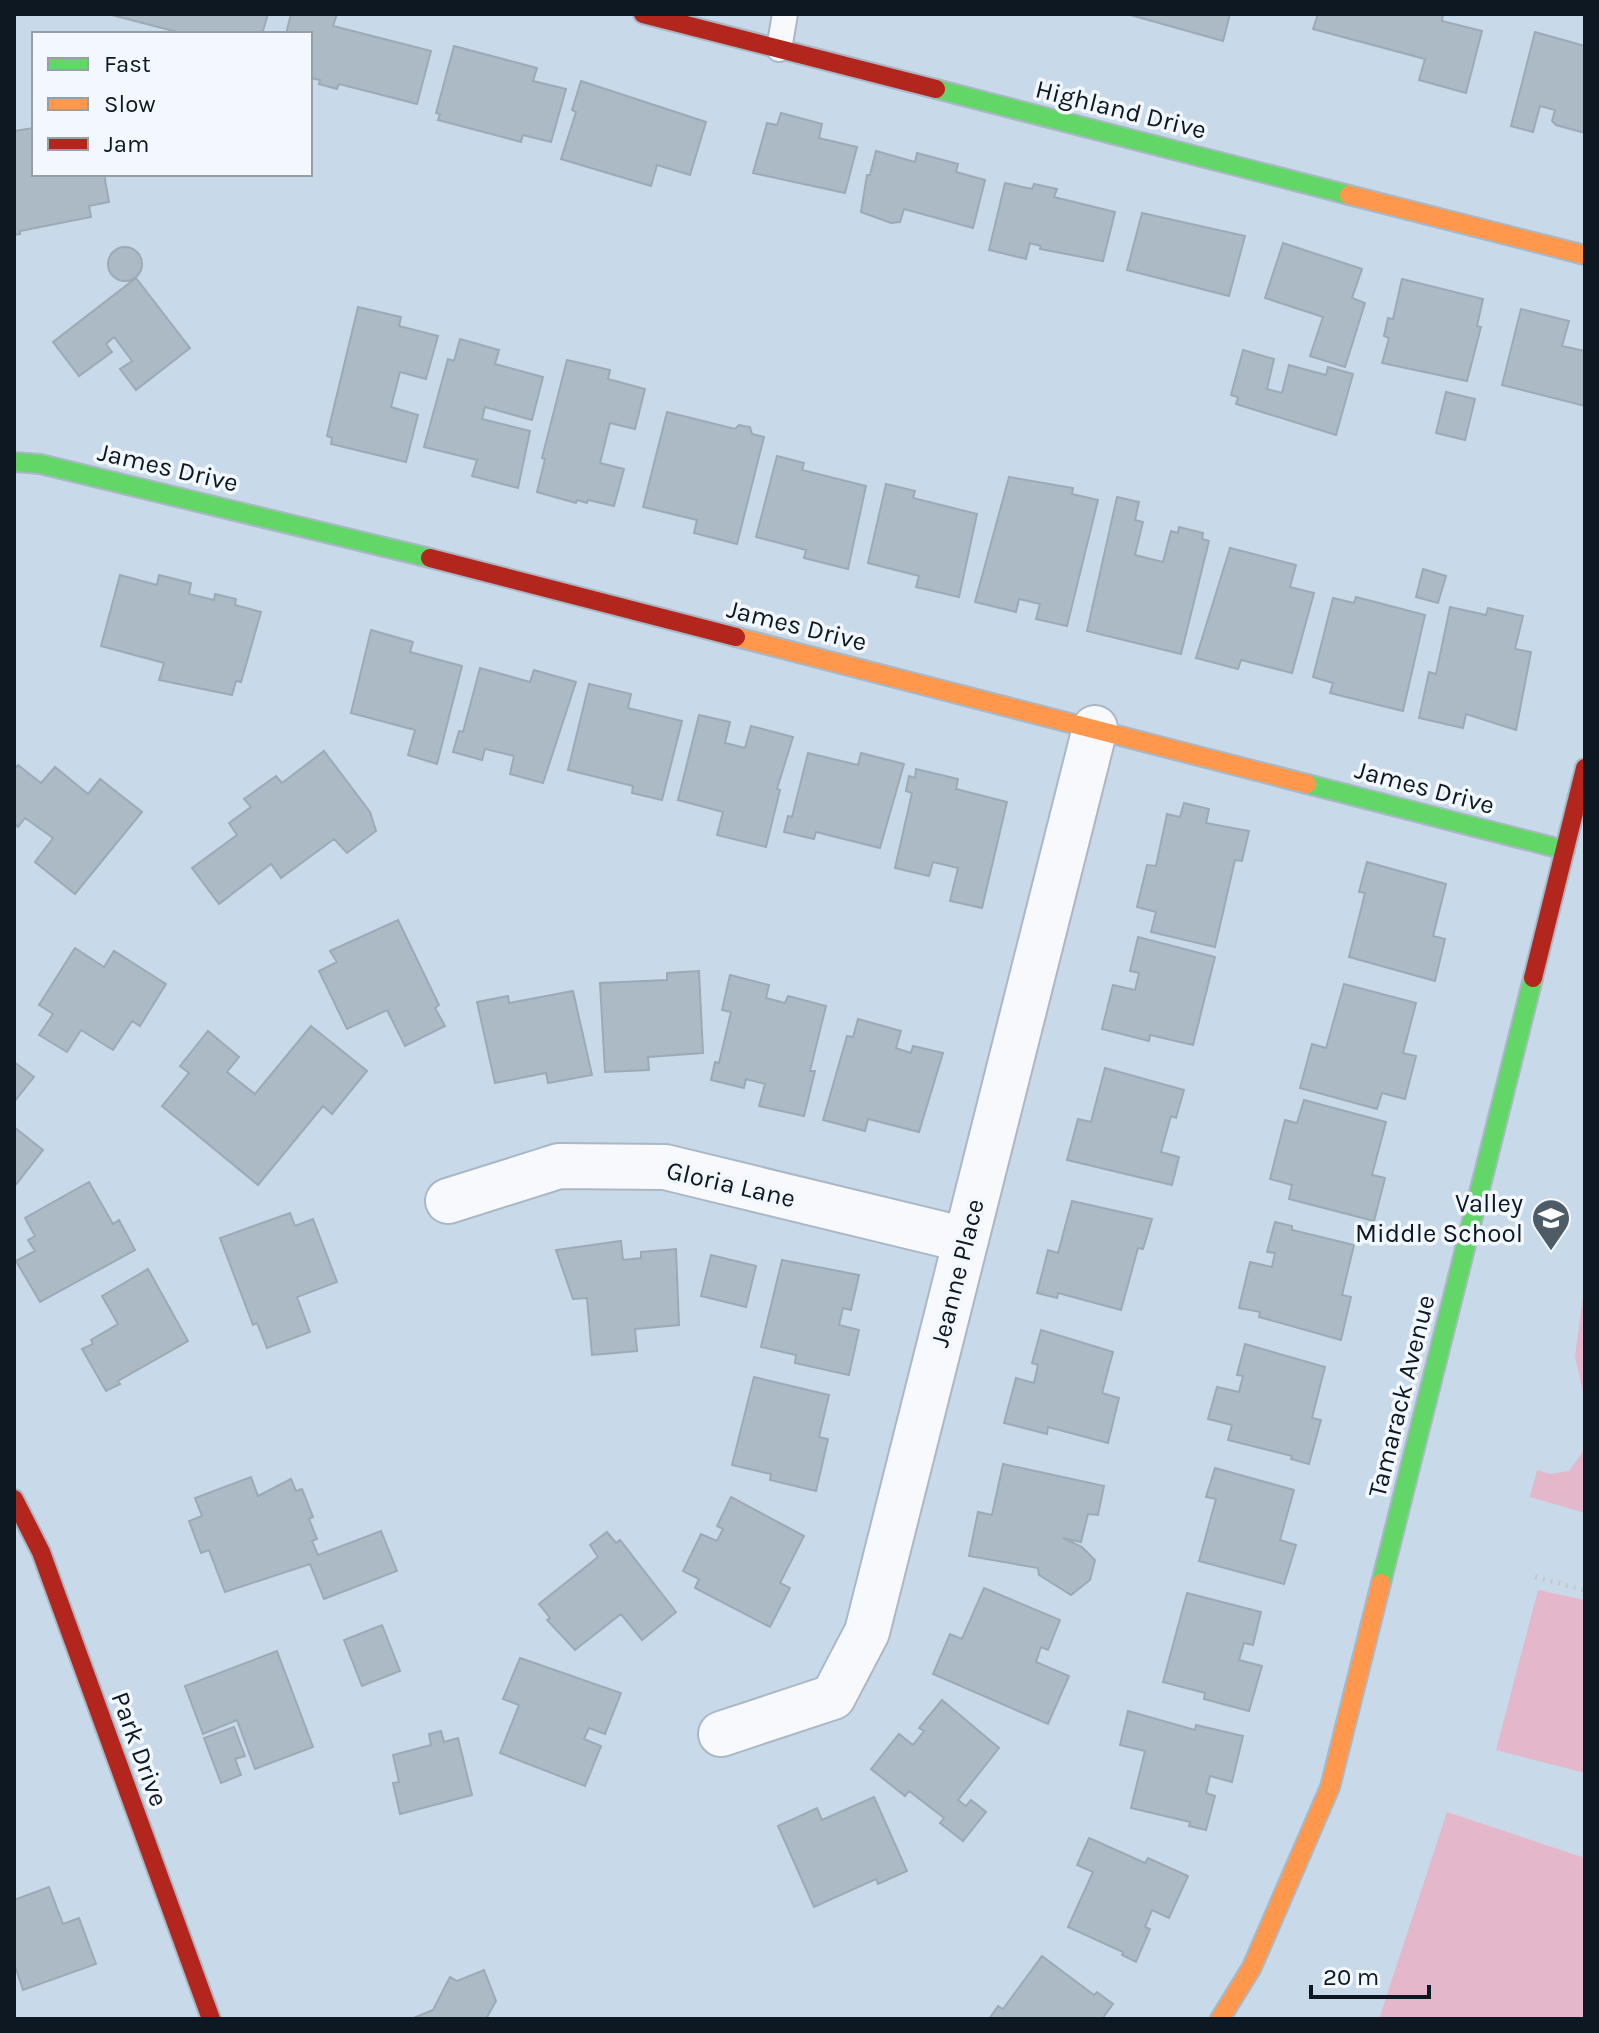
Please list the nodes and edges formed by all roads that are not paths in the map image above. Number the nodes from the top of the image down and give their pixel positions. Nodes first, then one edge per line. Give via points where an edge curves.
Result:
1 (643, 14) edge
2 (785, 14) edge
3 (779, 49) junction
4 (1585, 255) edge
5 (14, 462) edge
6 (1095, 728) junction
7 (1585, 768) edge
8 (1565, 850) junction
9 (448, 1201) dead end
10 (966, 1240) junction
11 (14, 1499) edge
12 (721, 1734) dead end
13 (211, 2019) edge
14 (1220, 2019) edge

1 - 3 street, Highland Drive
2 - 3 lane
3 - 4 street, Highland Drive
5 - 6 street, James Drive via 288,522
6 - 8 street, James Drive
6 - 10 street, Jeanne Place
7 - 8 street, Tamarack Avenue
8 - 14 street, Tamarack Avenue via 1330,1787 1252,1967
9 - 10 street, Gloria Lane via 559,1166 665,1167
10 - 12 street, Jeanne Place via 867,1632 833,1697
11 - 13 street, Park Drive via 41,1552

